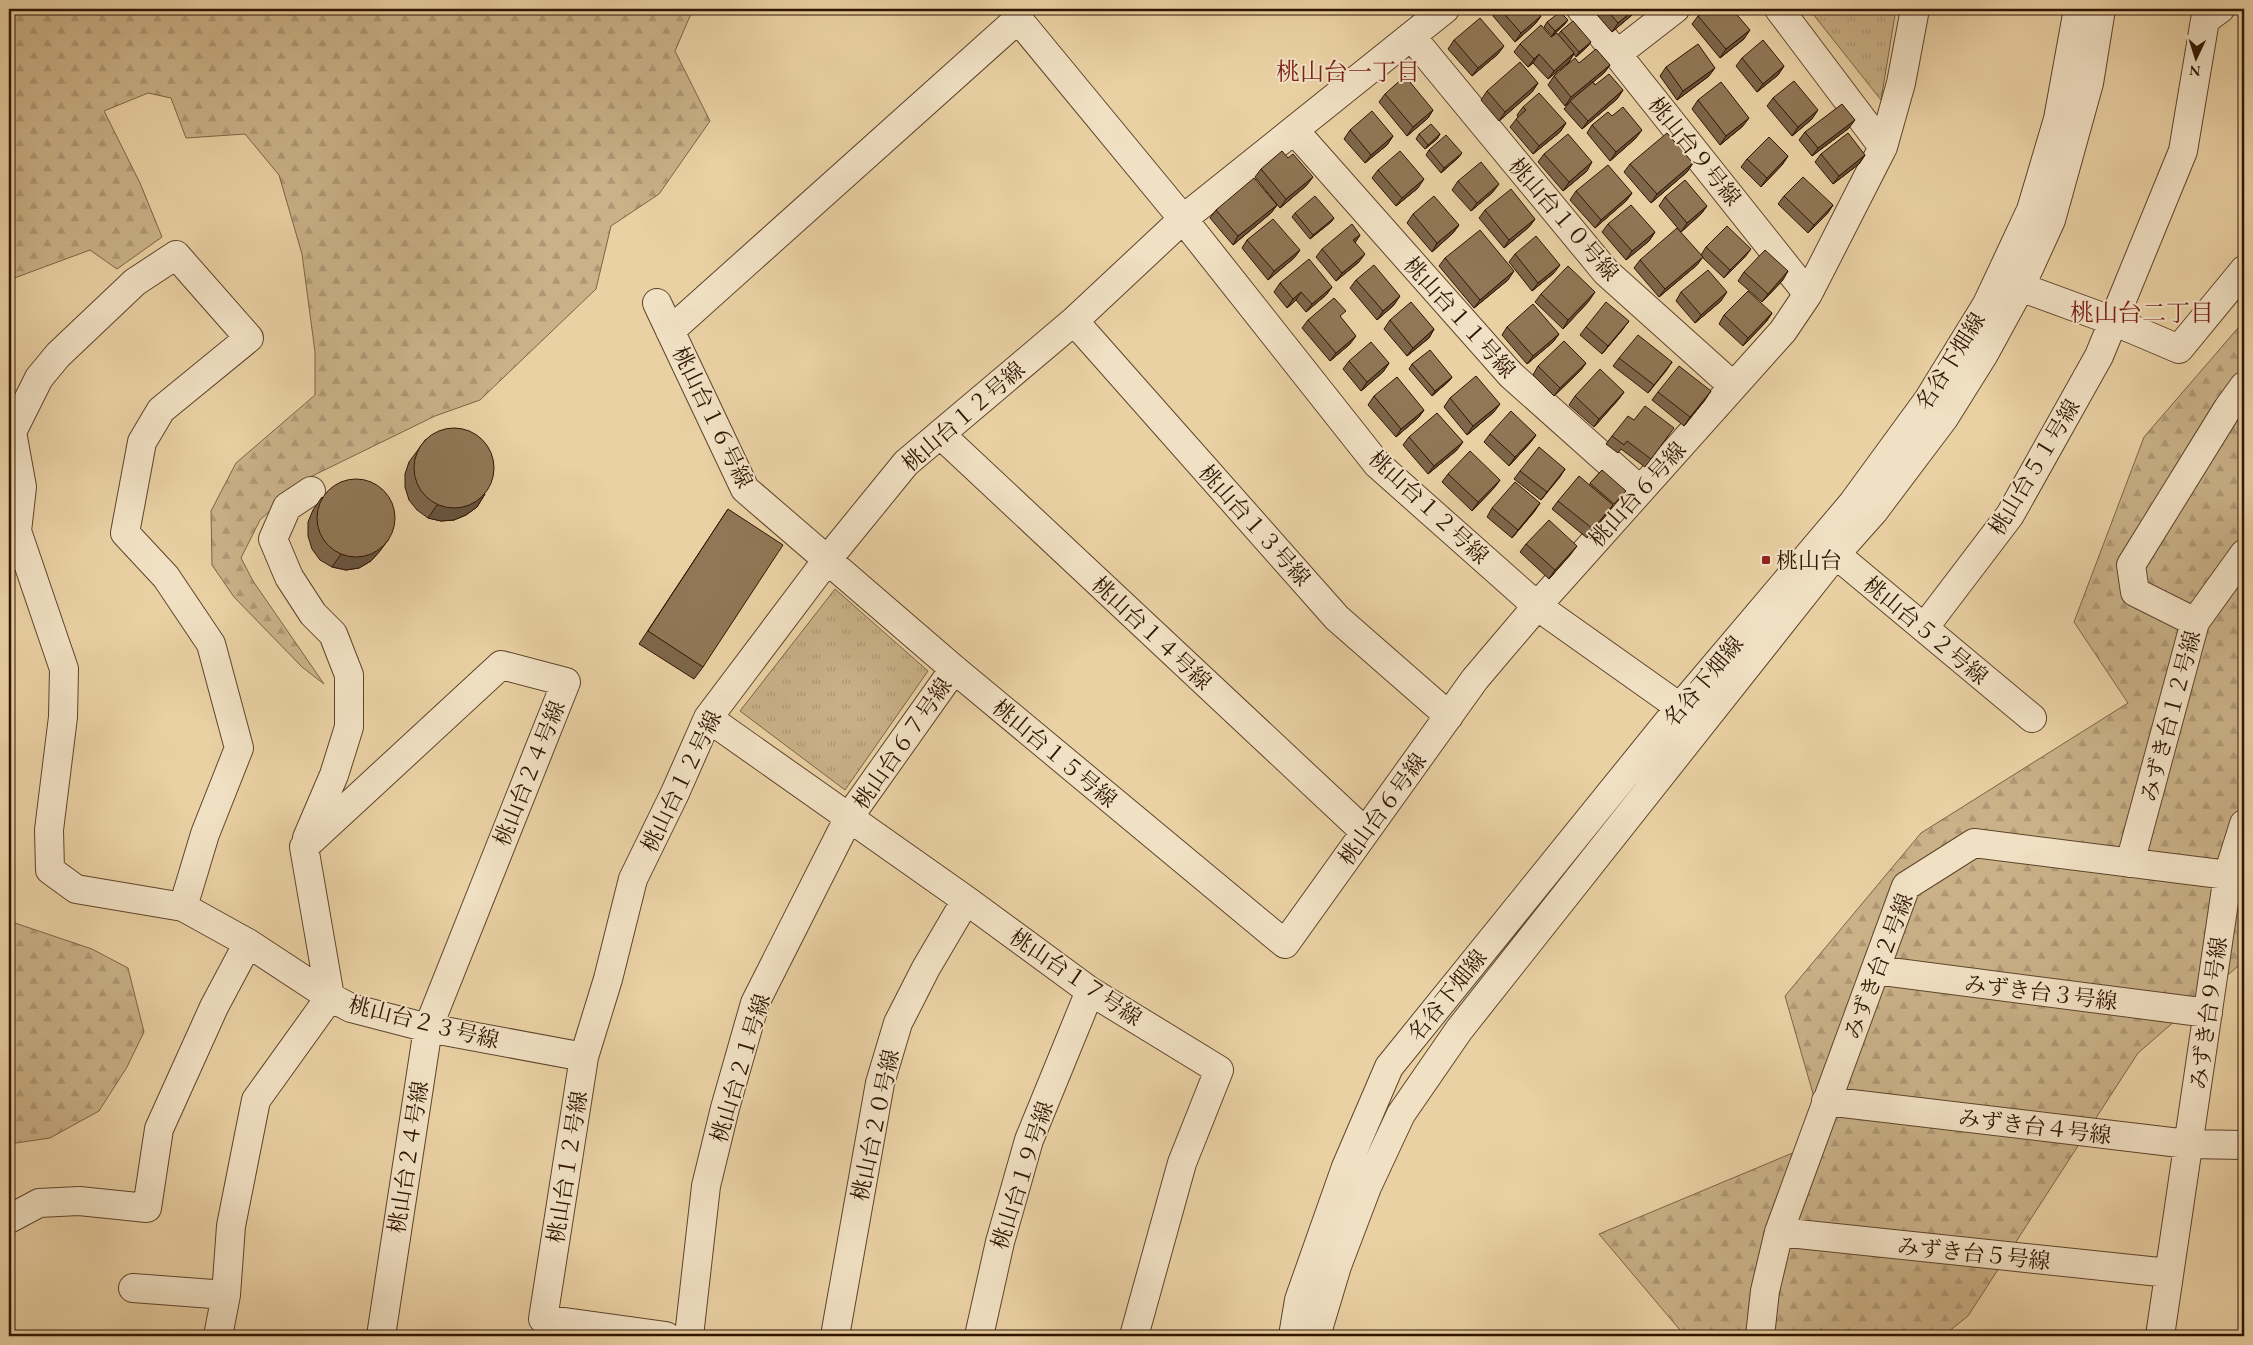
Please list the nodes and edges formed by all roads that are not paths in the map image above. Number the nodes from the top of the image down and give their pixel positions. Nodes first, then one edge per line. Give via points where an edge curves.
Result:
1 (1445, 9) edge
2 (1581, 9) edge
3 (1675, 9) edge
4 (1779, 9) edge
5 (1916, 9) edge
6 (2078, 9) edge
7 (2101, 9) edge
8 (2220, 9) edge
9 (1411, 36) junction
10 (1617, 54) junction
11 (1294, 130) junction
12 (1883, 146) junction
13 (1183, 219) junction
14 (2244, 270) edge
15 (2010, 283) junction
16 (1808, 294) junction
17 (657, 303) dead end
18 (1074, 321) junction
19 (2113, 321) junction
20 (670, 331) junction
21 (1733, 386) junction
22 (2244, 386) edge
23 (2236, 416) edge
24 (940, 434) junction
25 (1640, 490) junction
26 (311, 491) dead end
27 (1828, 548) junction
28 (2244, 554) edge
29 (827, 560) junction
30 (1537, 606) junction
31 (2195, 622) junction
32 (1924, 628) junction
33 (954, 669) junction
34 (1680, 707) junction
35 (1449, 716) junction
36 (708, 718) junction
37 (2032, 718) dead end
38 (1702, 723) junction
39 (849, 817) junction
40 (2244, 824) edge
41 (1365, 832) junction
42 (304, 847) junction
43 (2130, 863) junction
44 (2228, 875) junction
45 (966, 900) junction
46 (183, 907) junction
47 (248, 943) junction
48 (1286, 944) joint
49 (1875, 970) junction
50 (1090, 991) junction
51 (330, 997) junction
52 (2208, 1013) junction
53 (428, 1028) junction
54 (584, 1057) junction
55 (1826, 1101) junction
56 (2188, 1144) junction
57 (2244, 1145) edge
58 (9, 1219) edge
59 (1779, 1232) junction
60 (2169, 1273) junction
61 (133, 1288) dead end
62 (226, 1295) junction
63 (218, 1336) edge
64 (381, 1336) edge
65 (666, 1336) edge
66 (689, 1336) edge
67 (835, 1336) edge
68 (980, 1336) edge
69 (1134, 1336) edge
70 (1293, 1336) edge
71 (1316, 1336) edge
72 (1760, 1336) edge
73 (2160, 1336) edge

1 - 9 street
2 - 10 street, 桃山台９号線
3 - 10 street
4 - 12 street
5 - 12 street, 桃山台６号線 via 1901,83
6 - 15 street, 名谷下畑線 via 2055,128
7 - 15 street, 名谷下畑線 via 2089,83 2051,220
8 - 19 street, 桃山台５１号線 via 2204,20 2184,151
9 - 11 street
9 - 21 street, 桃山台１０号線 via 1606,272
10 - 16 street, 桃山台９号線
11 - 13 street
11 - 25 street, 桃山台１１号線 via 1511,375
12 - 16 street, 桃山台６号線
13 - 18 street, 桃山台１２号線
13 - 20 street via 1018,20
13 - 30 street, 桃山台１２号線 via 1377,464
14 - 19 street via 2178,349
15 - 19 street
15 - 27 street, 名谷下畑線 via 1984,354 1944,418 1874,511
16 - 21 street, 桃山台６号線 via 1783,331
17 - 20 street, 桃山台１６号線
18 - 24 street, 桃山台１２号線
18 - 35 street, 桃山台１３号線 via 1337,618
19 - 32 street, 桃山台５１号線 via 2099,356 2010,515
20 - 29 street, 桃山台１６号線 via 745,489
21 - 25 street, 桃山台６号線
22 - 23 street
23 - 31 street via 2131,565 2135,592
24 - 29 street, 桃山台１２号線 via 906,463
24 - 41 street, 桃山台１４号線
25 - 30 street, 桃山台６号線
26 - 42 street via 287,506 273,539 289,577 313,614 333,634 349,675 349,727 334,775
27 - 32 street, 桃山台５２号線
27 - 34 street, 名谷下畑線
27 - 38 street, 名谷下畑線
28 - 31 street, みずき台１２号線
29 - 33 street, 桃山台１５号線
29 - 36 street, 桃山台１２号線
30 - 34 street, 桃山台１２号線
30 - 35 street, 桃山台６号線 via 1475,679
31 - 43 street, みずき台１２号線
32 - 37 street, 桃山台５２号線
33 - 39 street, 桃山台６７号線
33 - 48 street, 桃山台１５号線
34 - 38 street, 桃山台１２号線
34 - 70 street, 名谷下畑線 via 1389,1067 1340,1185 1299,1300
35 - 41 street, 桃山台６号線
36 - 39 street, 桃山台１７号線
36 - 54 street, 桃山台１２号線 via 634,879
38 - 71 street, 名谷下畑線 via 1459,1030 1401,1114 1366,1187
39 - 45 street, 桃山台１７号線
39 - 66 street, 桃山台２１号線 via 755,1003 706,1186
40 - 44 street, みずき台９号線
41 - 48 street, 桃山台６号線
42 - 51 street
42 - 53 street, 桃山台２４号線 via 501,665 566,682
43 - 44 street, みずき台２号線
43 - 49 street, みずき台２号線 via 1974,844 1906,886
44 - 52 street, みずき台９号線
45 - 50 street, 桃山台１７号線
45 - 67 street, 桃山台２０号線 via 898,1023 880,1083
46 - 46 street via 76,889 50,870 49,830 63,718 64,668 17,531 22,487 12,432 39,378 58,355 135,282 176,255 249,338 161,410 142,442 125,533 166,577 211,644 239,748 205,834
46 - 47 street
47 - 51 street
47 - 58 street via 214,1007 159,1129 147,1208 79,1201 39,1203
49 - 52 street, みずき台３号線
49 - 55 street, みずき台２号線
50 - 68 street, 桃山台１９号線 via 1029,1140 1000,1242
50 - 69 street, 桃山台１７号線 via 1219,1070 1182,1163
51 - 53 street, 桃山台２３号線 via 351,1008
51 - 62 street, 桃山台２３号線 via 256,1100 231,1226
52 - 56 street, みずき台９号線
53 - 54 street, 桃山台２３号線
53 - 64 street, 桃山台２４号線
54 - 65 street, 桃山台１２号線 via 543,1319
55 - 56 street, みずき台４号線
55 - 59 street, みずき台２号線
56 - 57 street, みずき台４号線
56 - 60 street, みずき台９号線
59 - 60 street, みずき台５号線
59 - 72 street, みずき台２号線 via 1765,1291
60 - 73 street, みずき台９号線
61 - 62 street
62 - 63 street, 桃山台２３号線

